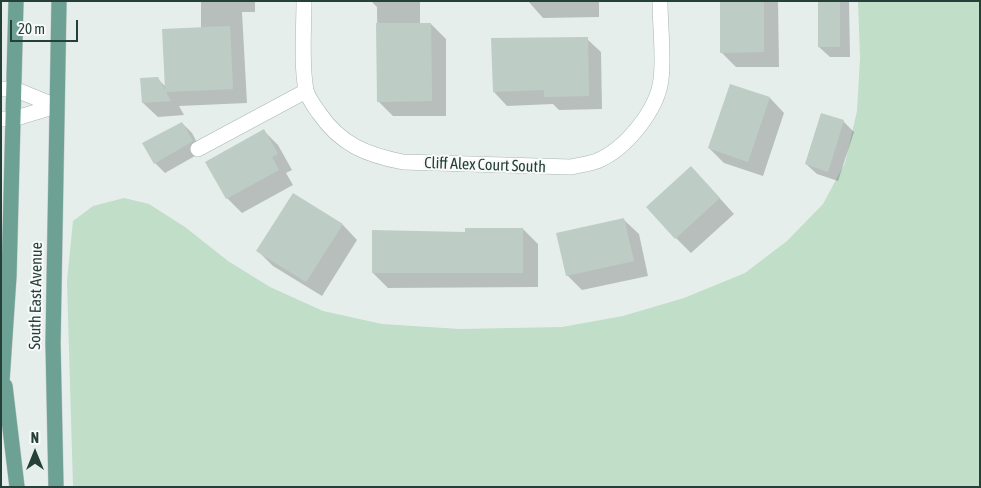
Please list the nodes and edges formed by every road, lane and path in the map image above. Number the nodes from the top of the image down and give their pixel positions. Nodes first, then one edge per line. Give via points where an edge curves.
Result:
1 (16, 1) edge
2 (59, 1) edge
3 (304, 1) edge
4 (660, 1) edge
5 (8, 89) edge
6 (306, 91) junction
7 (56, 106) junction
8 (7, 119) edge
9 (198, 150) dead end
10 (3, 367) junction
11 (1, 396) edge
12 (17, 487) edge
13 (56, 487) edge

1 - 5 main road, South East Avenue
2 - 7 main road, South East Avenue
3 - 6 street, Cliff Alex Court South
4 - 6 street, Cliff Alex Court South via 661,79 655,104 625,142 597,161 571,167 544,167 403,162 379,157 337,134 313,105
5 - 7 street
5 - 8 main road, South East Avenue
6 - 9 street
7 - 8 street
7 - 13 main road, South East Avenue via 53,343
8 - 10 main road, South East Avenue via 9,276
10 - 11 main road, South East Avenue
10 - 12 main road

